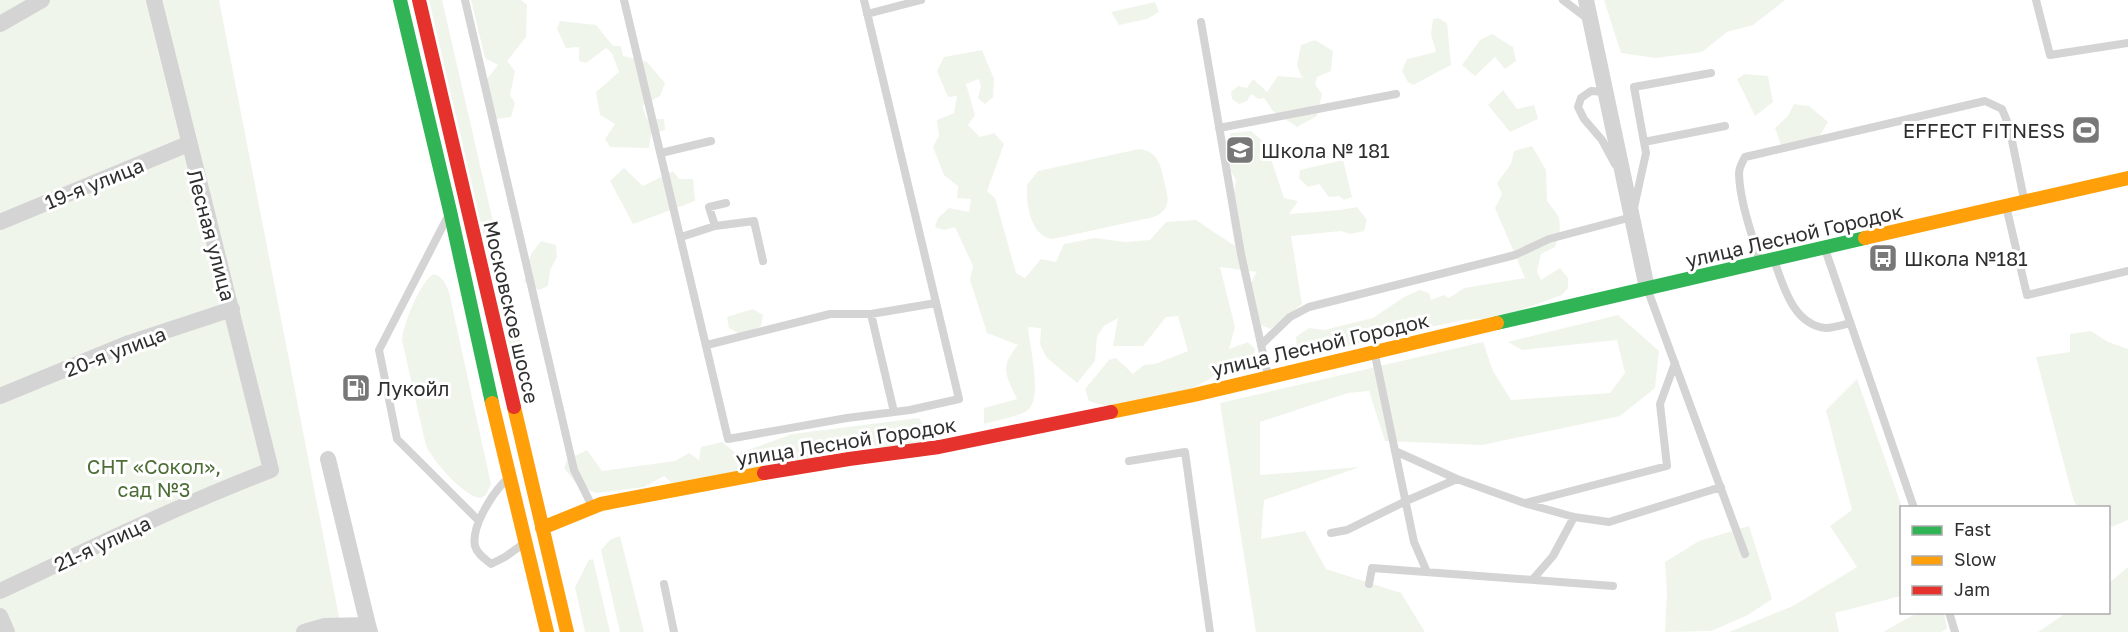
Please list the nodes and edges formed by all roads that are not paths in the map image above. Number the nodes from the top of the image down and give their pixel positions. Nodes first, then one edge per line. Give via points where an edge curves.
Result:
1 (42, 0) edge
2 (154, 0) edge
3 (400, 0) edge
4 (419, 0) edge
5 (465, 0) edge
6 (624, 0) edge
7 (864, 0) edge
8 (921, 0) edge
9 (1563, 0) edge
10 (1586, 0) edge
11 (2036, 0) edge
12 (867, 14) junction
13 (1591, 21) junction
14 (1201, 22) dead end
15 (0, 24) edge
16 (2128, 43) edge
17 (1711, 73) dead end
18 (1606, 92) junction
19 (1396, 94) dead end
20 (1725, 126) dead end
21 (1219, 128) junction
22 (711, 141) dead end
23 (1644, 142) junction
24 (188, 144) junction
25 (661, 153) junction
26 (1624, 178) junction
27 (2128, 178) edge
28 (2024, 202) junction
29 (726, 203) dead end
30 (2006, 206) junction
31 (450, 211) junction
32 (1632, 217) junction
33 (0, 222) edge
34 (715, 226) junction
35 (681, 237) junction
36 (1825, 248) junction
37 (1774, 260) junction
38 (763, 261) dead end
39 (1760, 263) junction
40 (2128, 271) edge
41 (1647, 288) junction
42 (936, 303) junction
43 (232, 309) junction
44 (871, 314) junction
45 (1850, 323) junction
46 (706, 345) junction
47 (1261, 345) junction
48 (1374, 351) junction
49 (1675, 363) junction
50 (1268, 376) junction
51 (0, 396) edge
52 (894, 412) junction
53 (1395, 452) junction
54 (328, 459) dead end
55 (1129, 461) dead end
56 (271, 470) joint
57 (509, 478) junction
58 (1457, 479) junction
59 (1721, 487) junction
60 (1406, 501) junction
61 (1524, 503) junction
62 (592, 506) junction
63 (1914, 506) edge
64 (1574, 517) junction
65 (478, 520) junction
66 (542, 528) junction
67 (1331, 533) dead end
68 (525, 542) junction
69 (1746, 554) dead end
70 (1427, 572) junction
71 (1533, 579) junction
72 (664, 584) dead end
73 (1369, 584) dead end
74 (1613, 586) dead end
75 (0, 591) edge
76 (1950, 614) edge
77 (0, 616) edge
78 (369, 628) edge
79 (7, 632) edge
80 (304, 632) edge
81 (548, 632) edge
82 (567, 632) edge
83 (674, 632) edge
84 (1210, 632) edge
85 (1955, 632) edge

1 - 15 street
2 - 24 street, Лесная улица
3 - 31 street, Московское шоссе
4 - 66 street, Московское шоссе
5 - 62 lane via 574,470
6 - 25 lane
7 - 12 lane
8 - 12 lane
9 - 13 lane
10 - 13 street
11 - 16 lane via 2050,55
12 - 42 lane
13 - 18 street
14 - 21 lane
17 - 23 lane via 1634,87
18 - 26 street
18 - 26 lane via 1592,91 1581,98 1578,107
19 - 21 lane
20 - 23 lane
21 - 47 lane
22 - 25 lane
23 - 32 lane via 1646,153
24 - 33 street, 19-я улица
24 - 43 street, Лесная улица
25 - 35 lane
26 - 32 street
27 - 28 street, улица Лесной Городок
28 - 30 street, улица Лесной Городок
28 - 39 lane via 2002,109 1985,101 1745,157 1739,173
29 - 34 lane via 709,207
30 - 36 street, улица Лесной Городок
30 - 40 lane via 2027,295
31 - 57 street, Московское шоссе
31 - 65 lane via 379,350 397,439
32 - 41 street
32 - 47 lane via 1549,239 1515,255 1309,307 1290,317
34 - 35 lane
34 - 38 lane via 753,221
35 - 46 lane
36 - 37 street, улица Лесной Городок
36 - 45 lane
37 - 39 street, улица Лесной Городок
37 - 45 lane via 1788,300 1809,323 1827,328
39 - 41 street, улица Лесной Городок
41 - 48 street, улица Лесной Городок
41 - 49 lane
42 - 44 lane
42 - 52 lane via 959,399
43 - 51 street, 20-я улица via 129,343
43 - 56 street, Лесная улица
44 - 46 lane via 830,314
44 - 52 lane
45 - 63 lane
46 - 52 lane via 728,439
47 - 50 lane
48 - 50 street, улица Лесной Городок
48 - 53 lane
49 - 59 lane
49 - 61 lane via 1660,404 1667,466
50 - 62 street, улица Лесной Городок via 1012,433
53 - 58 lane
53 - 60 lane
54 - 78 street
55 - 84 lane via 1185,452
56 - 75 street, 21-я улица via 219,489
57 - 65 lane
57 - 68 street, Московское шоссе
58 - 60 lane
58 - 61 lane
59 - 64 lane via 1609,522
59 - 69 lane
60 - 67 lane via 1347,530
60 - 70 lane via 1414,542
61 - 64 lane
62 - 66 street, улица Лесной Городок
64 - 71 lane via 1552,556
65 - 68 lane via 475,546 491,564
66 - 68 street, улица Лесной Городок
66 - 82 street, Московское шоссе
68 - 81 street, Московское шоссе
70 - 71 lane
70 - 73 lane via 1372,568
71 - 74 lane
72 - 83 lane
76 - 85 lane
77 - 79 street
78 - 80 street via 326,626

